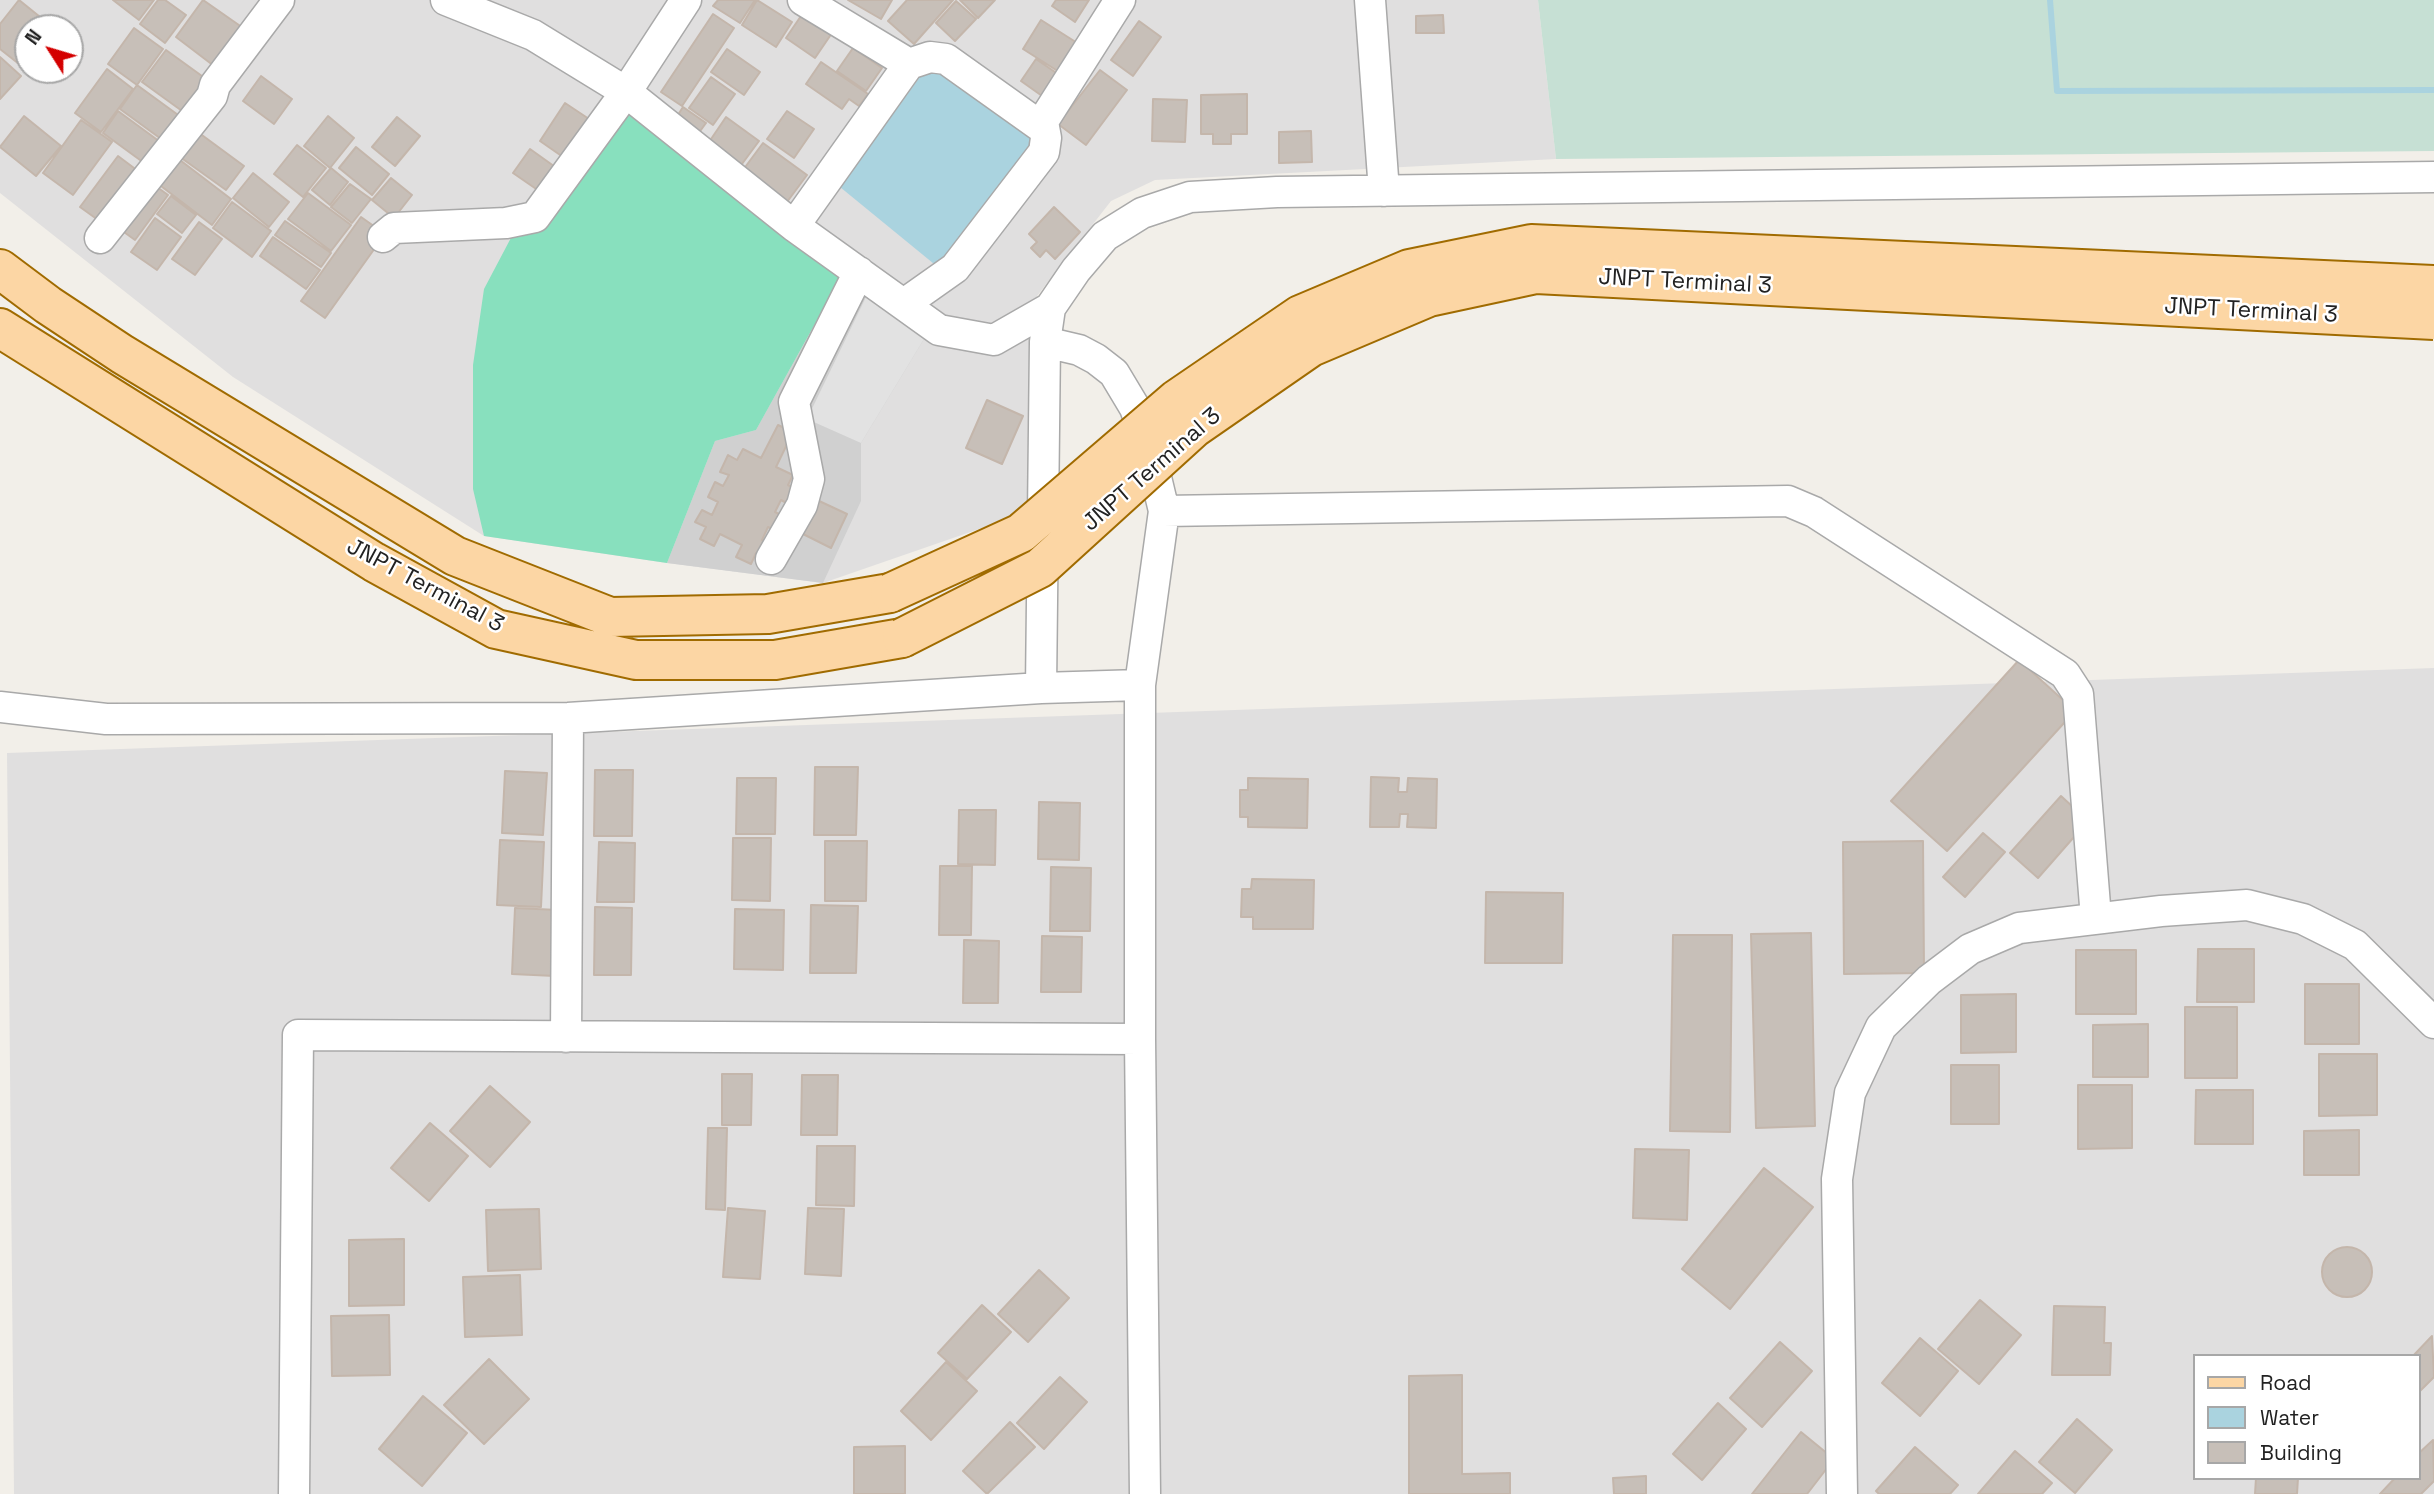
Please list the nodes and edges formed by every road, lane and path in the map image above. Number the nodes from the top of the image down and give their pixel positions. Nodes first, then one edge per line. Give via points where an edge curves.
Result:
1 (279, 0) edge
2 (446, 0) edge
3 (686, 0) edge
4 (803, 0) edge
5 (1120, 0) edge
6 (1370, 0) edge
7 (909, 65) junction
8 (626, 92) junction
9 (1043, 122) junction
10 (2434, 177) edge
11 (1384, 191) junction
12 (794, 226) junction
13 (383, 237) dead end
14 (100, 238) dead end
15 (0, 269) edge
16 (859, 272) junction
17 (2434, 285) edge
18 (904, 304) junction
19 (1050, 308) junction
20 (2434, 320) edge
21 (0, 328) edge
22 (1045, 342) junction
23 (1164, 511) junction
24 (771, 559) dead end
25 (1140, 685) junction
26 (1041, 688) junction
27 (0, 707) edge
28 (568, 718) junction
29 (2096, 918) junction
30 (2434, 1023) edge
31 (566, 1037) junction
32 (1140, 1039) junction
33 (294, 1494) edge
34 (1144, 1494) edge
35 (1842, 1494) edge

1 - 14 street via 215,85 212,96
2 - 8 street via 533,35
3 - 8 street
4 - 7 street
5 - 9 street
6 - 11 street
7 - 9 street via 930,57 946,59 1040,126
7 - 12 street
8 - 12 street
8 - 13 street via 535,217 506,223 394,228
9 - 18 street via 1044,152 996,215 955,268
10 - 11 street
11 - 19 street via 1190,197 1142,213 1105,236
12 - 16 street
15 - 17 main road, JNPT Terminal 3, bridge via 122,354 455,556 610,617 768,614 890,593 1021,533 1177,399 1300,315 1409,270 1531,244
16 - 18 street
16 - 24 street via 794,402 809,479 802,505
18 - 19 street via 939,330 994,340
19 - 22 street
20 - 21 main road, JNPT Terminal 3, bridge via 1536,274 1429,297 1311,347 1194,428 1041,568 902,638 775,660 636,660 496,629 373,562
22 - 23 street via 1079,351 1114,373 1149,448
22 - 26 street
23 - 25 street
23 - 29 street via 1788,501 1805,508 2065,674 2078,694
25 - 26 street
25 - 32 street
26 - 28 street
27 - 28 street via 106,719
28 - 31 street
29 - 30 street via 2247,905 2303,919 2355,945
29 - 35 street via 2019,928 1970,949 1929,980 1881,1027 1850,1093 1837,1179
31 - 32 street
31 - 33 street via 298,1035
32 - 34 street

